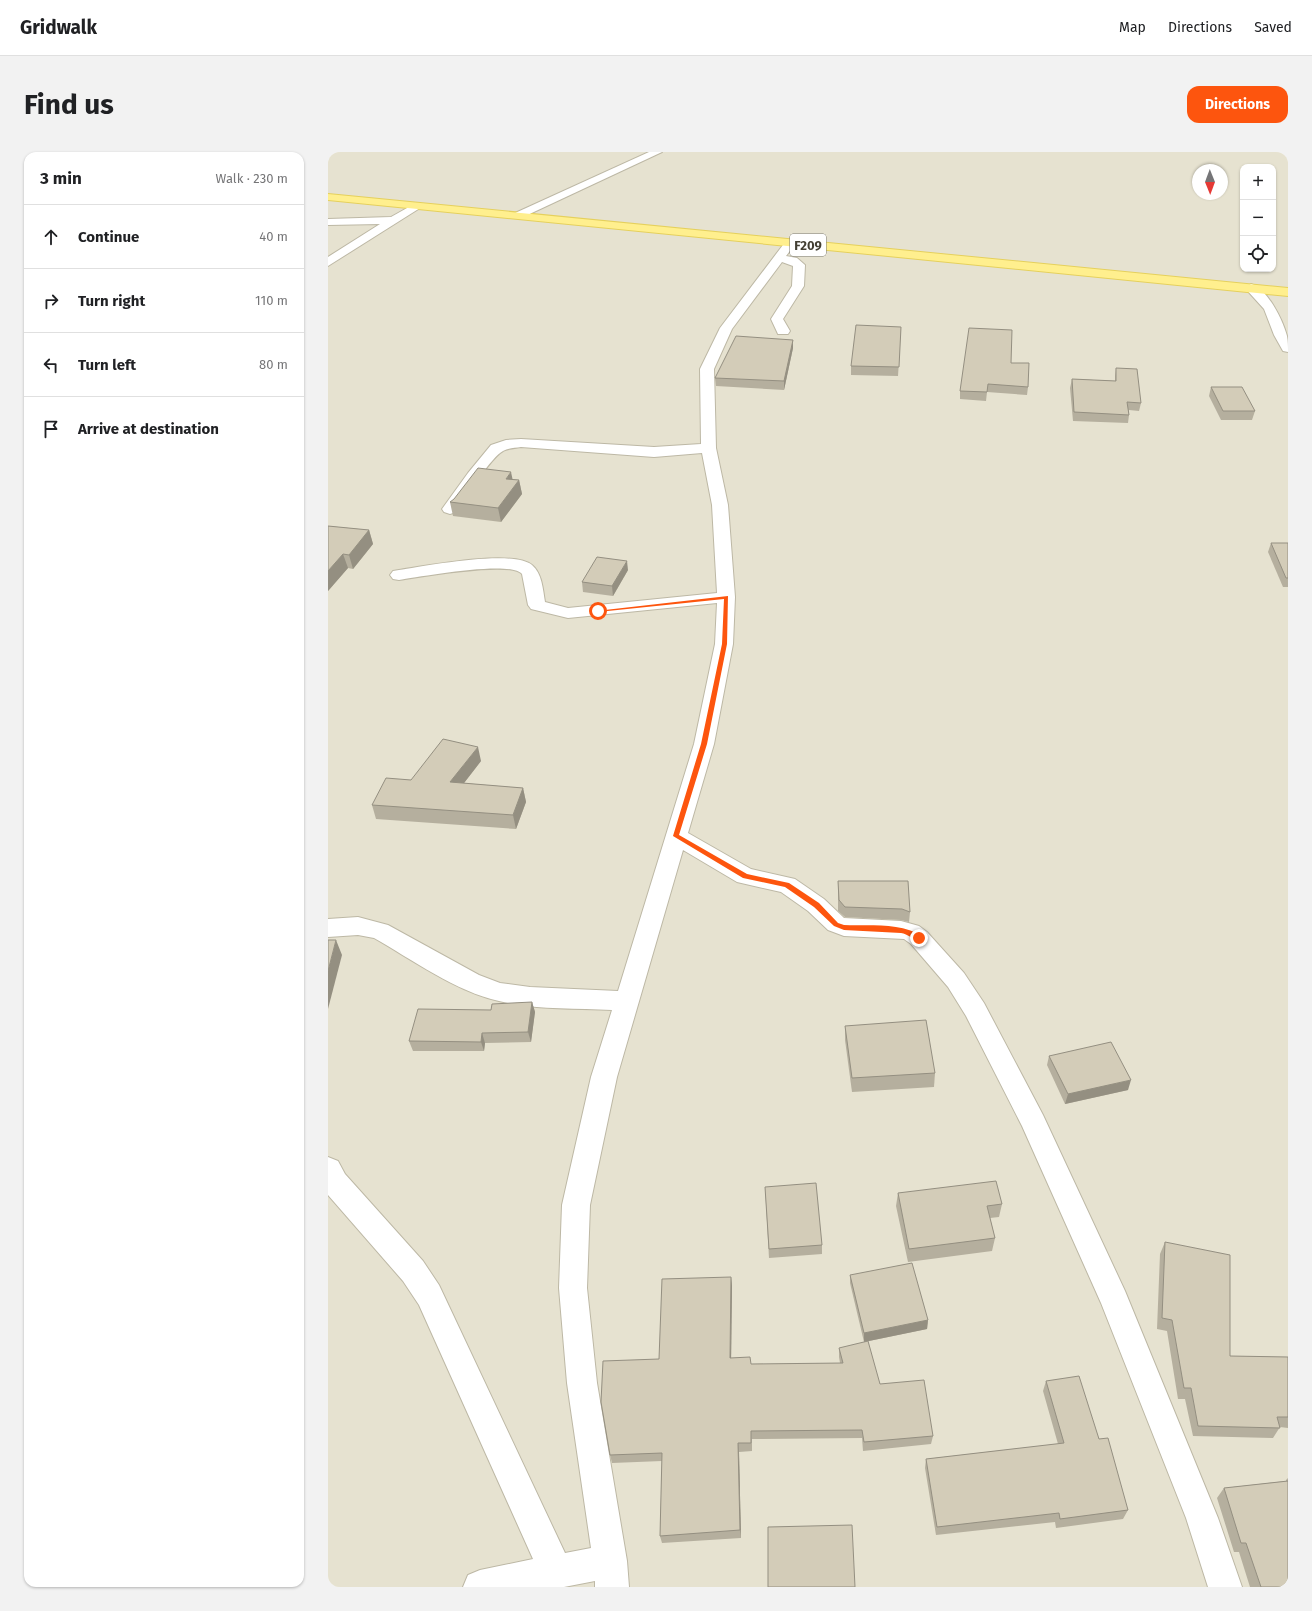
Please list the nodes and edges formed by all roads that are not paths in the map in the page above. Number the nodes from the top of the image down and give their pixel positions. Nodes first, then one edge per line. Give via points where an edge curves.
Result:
1 (657, 152) edge
2 (328, 197) edge
3 (416, 206) junction
4 (517, 216) junction
5 (394, 220) junction
6 (328, 222) edge
7 (784, 251) junction
8 (328, 262) edge
9 (1251, 288) junction
10 (1288, 292) edge
11 (783, 331) dead end
12 (1288, 348) edge
13 (709, 448) junction
14 (450, 509) edge
15 (399, 575) dead end
16 (726, 597) junction
17 (676, 836) junction
18 (328, 928) edge
19 (627, 1001) junction
20 (328, 1169) edge
21 (556, 1572) junction
22 (611, 1574) edge
23 (480, 1587) edge
24 (1225, 1587) edge

1 - 4 street
2 - 3 main road, F209
3 - 4 main road, F209
3 - 5 street
4 - 7 main road, F209
5 - 6 street
5 - 8 street
7 - 9 main road, F209
7 - 11 street via 799,265 798,286 777,318
7 - 13 street via 726,328 707,369
9 - 10 main road, F209
9 - 12 street via 1272,313 1275,325
13 - 14 street via 654,452 506,444 496,448 477,470
13 - 16 street via 720,505
15 - 16 street via 489,564 524,566 529,572 537,605 568,613
16 - 17 street via 724,644 704,744
17 - 19 street
17 - 24 street via 745,876 787,885 816,905 836,924 844,927 911,932 956,980 975,1010 1034,1123 1115,1301 1202,1518
18 - 19 street via 358,926 380,931 471,982 499,992
19 - 22 street via 604,1077 576,1205 573,1288 582,1383
20 - 21 street via 335,1183 413,1271 429,1295
21 - 22 street
21 - 23 street

